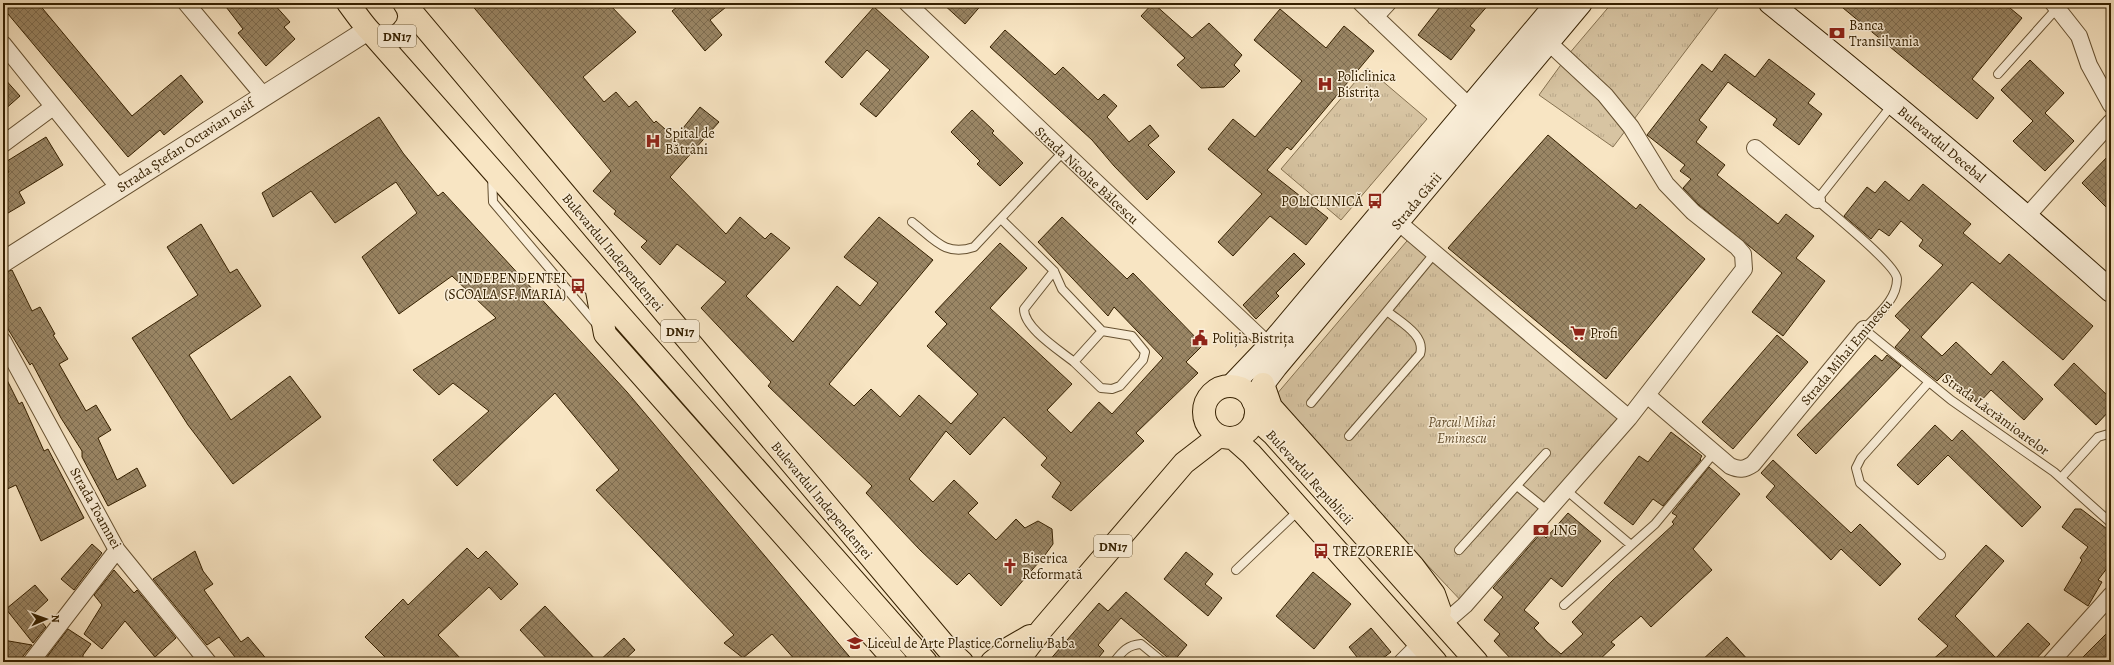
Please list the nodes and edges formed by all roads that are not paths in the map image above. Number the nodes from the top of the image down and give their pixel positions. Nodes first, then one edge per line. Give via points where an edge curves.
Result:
1 (186, 3) edge
2 (348, 3) edge
3 (369, 3) edge
4 (907, 3) edge
5 (1361, 3) edge
6 (1388, 3) edge
7 (1557, 3) edge
8 (1580, 3) edge
9 (1770, 3) edge
10 (405, 4) edge
11 (2058, 5) edge
12 (1375, 17) junction
13 (369, 30) junction
14 (1548, 42) junction
15 (3, 44) edge
16 (1998, 74) dead end
17 (263, 95) junction
18 (1894, 103) junction
19 (2111, 105) edge
20 (53, 106) junction
21 (1470, 107) junction
22 (2111, 122) edge
23 (3, 144) edge
24 (1755, 148) dead end
25 (1063, 152) junction
26 (491, 169) junction
27 (118, 188) junction
28 (1817, 200) junction
29 (2027, 216) junction
30 (1001, 219) junction
31 (912, 222) dead end
32 (1398, 222) junction
33 (1434, 254) junction
34 (3, 262) edge
35 (1054, 271) junction
36 (597, 290) junction
37 (2111, 291) edge
38 (1387, 311) junction
39 (1864, 328) junction
40 (1102, 331) junction
41 (605, 334) junction
42 (3, 341) edge
43 (1270, 346) junction
44 (1074, 362) junction
45 (1930, 382) junction
46 (1232, 386) junction
47 (1647, 395) junction
48 (1257, 401) junction
49 (1311, 403) dead end
50 (1629, 418) junction
51 (1220, 433) junction
52 (1349, 436) dead end
53 (2111, 437) edge
54 (1546, 453) dead end
55 (1714, 453) junction
56 (2061, 478) junction
57 (1517, 486) junction
58 (1566, 490) junction
59 (1300, 509) junction
60 (1548, 511) junction
61 (2111, 523) edge
62 (1631, 545) junction
63 (117, 550) junction
64 (1460, 550) dead end
65 (1941, 554) dead end
66 (1236, 570) dead end
67 (2111, 595) edge
68 (1564, 604) dead end
69 (1443, 624) junction
70 (1420, 644) junction
71 (1014, 655) edge
72 (959, 659) edge
73 (31, 662) edge
74 (208, 662) edge
75 (896, 662) edge
76 (926, 662) edge
77 (992, 662) edge
78 (1114, 662) edge
79 (1163, 662) edge
80 (1402, 662) edge
81 (1436, 662) edge
82 (1477, 662) edge
83 (2051, 662) edge

1 - 17 street
2 - 13 main road, Bulevardul Independenței / DN17
3 - 13 main road, DN17 via 364,16
4 - 25 street, Strada Nicolae Bălcescu
5 - 12 street
6 - 12 street
7 - 21 main road, Strada Gării
8 - 14 main road, Strada Gării
9 - 18 main road, Bulevardul Decebal
10 - 13 main road, Bulevardul Independenței / DN17 via 409,20 402,33 389,39
10 - 72 main road, Bulevardul Independenței / DN17 via 947,648
11 - 16 lane
11 - 19 street via 2079,36 2089,65
12 - 21 street
13 - 17 street, Strada Ștefan Octavian Iosif
13 - 26 main road, Bulevardul Independenței / DN17
14 - 32 main road, Strada Gării
14 - 47 street via 1609,100 1631,127 1666,184 1693,212 1737,247 1743,262
15 - 20 street
17 - 27 street, Strada Ștefan Octavian Iosif
18 - 28 lane
18 - 29 main road, Bulevardul Decebal
20 - 23 street
20 - 27 street
21 - 43 main road, Strada Gării
22 - 29 street
24 - 28 street
25 - 30 lane
25 - 43 street, Strada Nicolae Bălcescu
26 - 36 main road, Bulevardul Independenței / DN17
26 - 41 lane via 493,202
27 - 34 street, Strada Ștefan Octavian Iosif
28 - 39 lane, Strada Mihai Eminescu via 1883,258 1897,278 1891,299
29 - 37 main road, Bulevardul Decebal
30 - 31 lane via 974,247 962,251 947,250
30 - 35 lane
32 - 33 street
32 - 48 main road, Strada Gării
33 - 38 lane
33 - 50 street
35 - 40 lane via 1062,289
35 - 44 lane via 1024,309 1024,316 1029,324
36 - 41 main road
36 - 76 main road, Bulevardul Independenței / DN17
38 - 49 lane
38 - 52 lane via 1419,338 1422,347 1420,354
39 - 45 lane, Strada Lăcrămioarelor
39 - 55 street, Strada Mihai Eminescu via 1753,464 1737,469
40 - 44 lane
40 - 44 lane via 1132,336 1145,352 1143,360 1120,386 1112,389 1100,388
41 - 75 main road
42 - 63 street, Strada Toamnei
43 - 46 main road, Strada Gării
45 - 56 lane, Strada Lăcrămioarelor via 1951,400
45 - 65 lane via 1861,458 1856,468 1860,483
46 - 48 main road via 1240,388
46 - 51 main road via 1216,390 1206,402 1204,414
47 - 50 street
47 - 55 street, Strada Mihai Eminescu
48 - 51 main road via 1247,431
48 - 69 main road, Bulevardul Republicii via 1272,434
48 - 69 main road via 1271,408 1413,566 1434,594
50 - 58 street
51 - 59 main road, Bulevardul Republicii via 1251,454
51 - 71 main road, DN17 via 1184,463 1042,629
53 - 56 lane via 2108,434 2098,437
54 - 57 lane
55 - 62 lane via 1655,524
56 - 61 lane, Strada Lăcrămioarelor
57 - 60 lane
57 - 64 lane
58 - 60 street
58 - 62 lane
59 - 66 lane
59 - 70 main road, Bulevardul Republicii
60 - 69 street via 1465,605
62 - 68 lane
63 - 73 street
63 - 74 street, Strada Toamnei
67 - 83 street
69 - 82 main road, Bulevardul Republicii
70 - 80 street
70 - 81 main road, Bulevardul Republicii
71 - 72 main road via 983,655
71 - 77 main road, DN17
78 - 79 lane via 1126,648 1140,644

